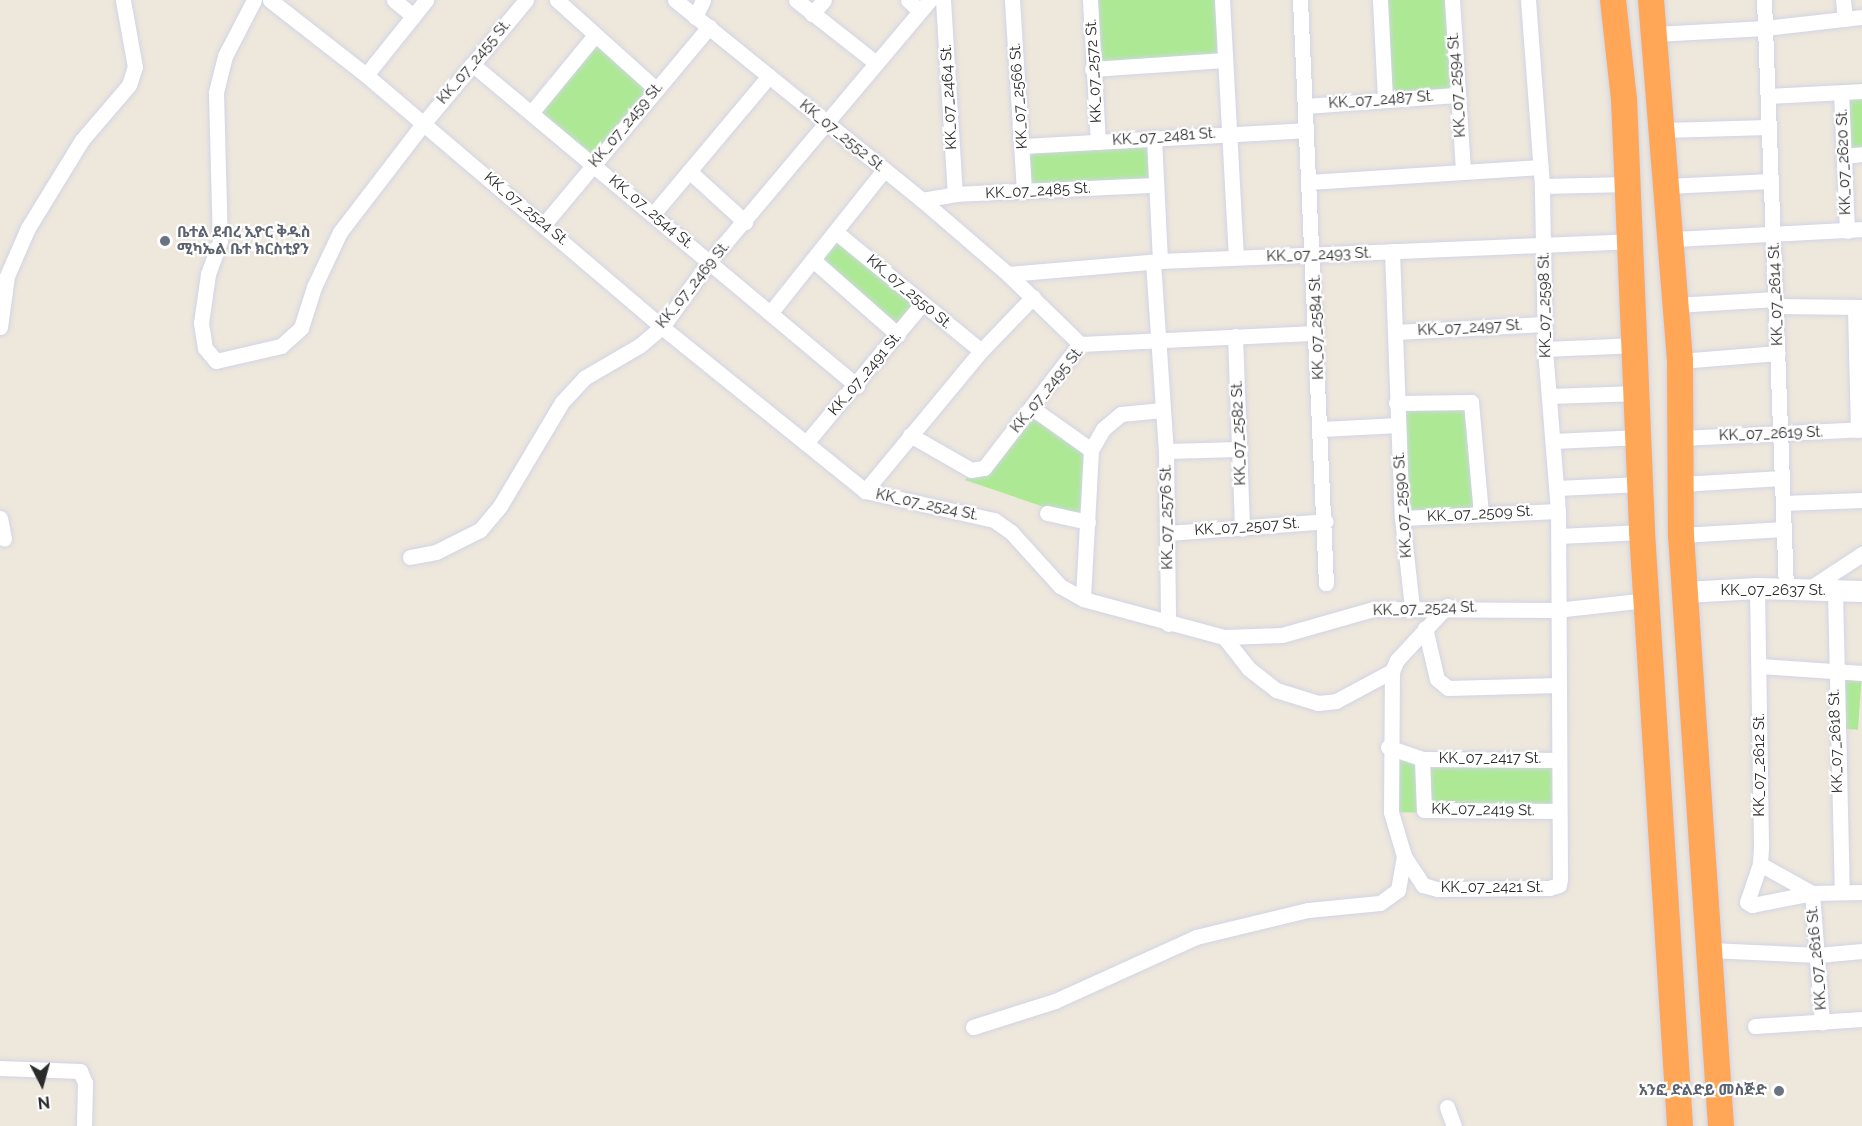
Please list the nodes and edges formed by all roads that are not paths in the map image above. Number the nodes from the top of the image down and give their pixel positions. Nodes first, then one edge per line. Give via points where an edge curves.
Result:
1 (123, 0) edge
2 (254, 0) edge
3 (270, 0) edge
4 (394, 0) edge
5 (426, 0) edge
6 (526, 0) edge
7 (556, 0) edge
8 (675, 0) edge
9 (703, 0) edge
10 (796, 0) edge
11 (824, 0) edge
12 (908, 0) edge
13 (943, 0) edge
14 (1012, 0) edge
15 (1090, 0) edge
16 (1222, 0) edge
17 (1300, 0) edge
18 (1380, 0) edge
19 (1452, 0) edge
20 (1528, 0) edge
21 (1613, 0) edge
22 (1651, 0) edge
23 (1764, 0) edge
24 (1843, 0) edge
25 (925, 5) edge
26 (812, 14) junction
27 (413, 16) junction
28 (695, 16) junction
29 (1862, 17) edge
30 (1845, 19) junction
31 (709, 27) junction
32 (1765, 28) junction
33 (1655, 33) junction
34 (595, 35) junction
35 (1226, 60) junction
36 (876, 63) junction
37 (472, 64) junction
38 (1092, 69) junction
39 (366, 75) junction
40 (769, 76) junction
41 (656, 89) junction
42 (1862, 91) edge
43 (1841, 93) junction
44 (1455, 96) junction
45 (1768, 96) junction
46 (1385, 99) junction
47 (1306, 106) junction
48 (531, 113) junction
49 (423, 124) junction
50 (827, 126) junction
51 (1768, 128) junction
52 (1306, 130) junction
53 (1664, 130) junction
54 (1228, 133) junction
55 (1154, 138) junction
56 (1098, 142) junction
57 (1023, 146) junction
58 (1862, 154) edge
59 (1844, 156) junction
60 (593, 164) junction
61 (1541, 167) junction
62 (1463, 169) junction
63 (884, 170) junction
64 (689, 171) junction
65 (1771, 181) junction
66 (1309, 182) junction
67 (1628, 184) junction
68 (1154, 185) junction
69 (1542, 186) junction
70 (1667, 186) junction
71 (1024, 192) junction
72 (955, 194) junction
73 (922, 200) junction
74 (654, 213) junction
75 (745, 222) junction
76 (545, 223) junction
77 (1854, 230) edge
78 (837, 233) junction
79 (1774, 233) junction
80 (1672, 239) junction
81 (1630, 241) junction
82 (1544, 243) junction
83 (1392, 251) junction
84 (1314, 256) junction
85 (1236, 257) junction
86 (813, 260) junction
87 (1157, 261) junction
88 (709, 262) junction
89 (1008, 274) junction
90 (1033, 297) junction
91 (1776, 302) junction
92 (922, 304) junction
93 (1676, 305) junction
94 (1858, 308) edge
95 (771, 312) junction
96 (1544, 324) junction
97 (0, 327) edge
98 (662, 327) junction
99 (1396, 332) junction
100 (1316, 333) junction
101 (898, 335) junction
102 (1234, 336) junction
103 (1158, 341) junction
104 (1080, 344) junction
105 (1635, 345) junction
106 (1545, 349) junction
107 (981, 351) junction
108 (1778, 353) junction
109 (1680, 361) junction
110 (857, 386) junction
111 (1639, 393) junction
112 (1549, 396) junction
113 (1396, 403) junction
114 (1032, 408) junction
115 (1162, 410) junction
116 (1398, 425) junction
117 (1322, 429) junction
118 (1860, 429) edge
119 (910, 435) junction
120 (1781, 436) junction
121 (1640, 437) junction
122 (1681, 438) junction
123 (1553, 441) junction
124 (806, 443) junction
125 (1240, 449) junction
126 (1091, 450) junction
127 (1166, 451) junction
128 (1782, 478) junction
129 (1641, 484) junction
130 (1681, 484) junction
131 (1557, 488) junction
132 (865, 491) junction
133 (1862, 500) edge
134 (1783, 503) junction
135 (1558, 511) junction
136 (1047, 513) dead end
137 (1481, 513) junction
138 (0, 518) edge
139 (1402, 518) junction
140 (1326, 521) junction
141 (1088, 522) junction
142 (1242, 529) junction
143 (1784, 529) junction
144 (1642, 532) junction
145 (1168, 533) junction
146 (1681, 535) junction
147 (1559, 536) junction
148 (4, 540) dead end
149 (1862, 554) edge
150 (410, 557) dead end
151 (1326, 583) dead end
152 (1684, 583) junction
153 (1757, 588) junction
154 (1646, 589) junction
155 (1796, 589) junction
156 (1835, 591) junction
157 (1862, 591) edge
158 (1083, 599) junction
159 (1447, 606) junction
160 (1412, 607) junction
161 (1556, 610) junction
162 (1168, 624) junction
163 (1425, 628) junction
164 (1224, 637) junction
165 (1760, 666) junction
166 (1392, 671) junction
167 (1834, 671) junction
168 (1862, 673) edge
169 (1559, 685) junction
170 (1388, 747) junction
171 (1422, 759) junction
172 (1559, 759) junction
173 (1558, 811) junction
174 (1404, 856) junction
175 (1760, 864) junction
176 (1559, 885) joint
177 (1842, 892) junction
178 (1862, 892) edge
179 (1812, 893) junction
180 (1710, 950) junction
181 (1862, 951) edge
182 (1818, 955) junction
183 (1862, 1019) edge
184 (1822, 1023) junction
185 (1755, 1026) dead end
186 (973, 1027) dead end
187 (0, 1068) edge
188 (1447, 1107) dead end
189 (1720, 1119) edge
190 (84, 1126) edge
191 (1454, 1126) edge
192 (1680, 1126) edge

1 - 97 street via 135,67 129,85 81,140 28,228 7,276
2 - 49 street, KK_07_2455 St. via 225,56 216,93 220,241 208,274 201,323 210,357 216,361 237,359 281,346 301,328 314,287 339,232
3 - 39 street, KK_07_2524 St.
4 - 27 street
5 - 27 street
6 - 37 street, KK_07_2455 St.
7 - 34 street
8 - 28 street, KK_07_2552 St.
9 - 28 street
10 - 26 street
11 - 26 street
12 - 25 street
13 - 72 street, KK_07_2464 St.
14 - 57 street, KK_07_2566 St.
15 - 38 street, KK_07_2572 St.
16 - 35 street
17 - 47 street, KK_07_2584 St.
18 - 46 street
19 - 44 street, KK_07_2594 St.
20 - 61 street, KK_07_2598 St.
21 - 67 highway
22 - 33 highway
23 - 32 street, KK_07_2614 St.
24 - 30 street
25 - 36 street, KK_07_2469 St.
26 - 36 street
27 - 39 street
28 - 31 street, KK_07_2552 St.
29 - 30 street
30 - 32 street
31 - 40 street, KK_07_2552 St.
31 - 41 street, KK_07_2459 St.
32 - 33 street
32 - 45 street, KK_07_2614 St.
33 - 53 highway
34 - 41 street
34 - 48 street
35 - 38 street
35 - 54 street
36 - 50 street, KK_07_2469 St.
37 - 48 street, KK_07_2544 St.
37 - 49 street, KK_07_2455 St.
38 - 56 street, KK_07_2572 St.
39 - 49 street, KK_07_2524 St.
40 - 50 street, KK_07_2552 St.
40 - 64 street
41 - 60 street, KK_07_2459 St.
42 - 43 street
43 - 45 street
43 - 59 street, KK_07_2620 St.
44 - 46 street, KK_07_2487 St.
44 - 62 street, KK_07_2594 St.
45 - 51 street, KK_07_2614 St.
46 - 47 street, KK_07_2487 St.
47 - 52 street, KK_07_2584 St.
48 - 60 street, KK_07_2544 St.
49 - 76 street, KK_07_2524 St.
50 - 63 street, KK_07_2552 St.
50 - 75 street, KK_07_2469 St.
51 - 53 street
51 - 65 street, KK_07_2614 St.
52 - 54 street, KK_07_2481 St.
52 - 66 street, KK_07_2584 St.
53 - 70 highway
54 - 55 street, KK_07_2481 St.
54 - 85 street
55 - 56 street, KK_07_2481 St.
55 - 68 street, KK_07_2576 St.
56 - 57 street, KK_07_2481 St.
57 - 71 street, KK_07_2566 St.
58 - 59 street
59 - 77 street, KK_07_2620 St.
60 - 74 street, KK_07_2544 St.
60 - 76 street, KK_07_2459 St.
61 - 62 street
61 - 69 street, KK_07_2598 St.
62 - 66 street
63 - 73 street, KK_07_2552 St.
63 - 78 street
64 - 74 street
64 - 75 street
65 - 70 street
65 - 79 street, KK_07_2614 St.
66 - 84 street, KK_07_2584 St.
67 - 69 street
67 - 81 highway
68 - 71 street, KK_07_2485 St.
68 - 87 street, KK_07_2576 St.
69 - 82 street, KK_07_2598 St.
70 - 80 highway
71 - 72 street, KK_07_2485 St.
72 - 73 street, KK_07_2485 St.
73 - 89 street, KK_07_2552 St.
74 - 88 street, KK_07_2544 St.
75 - 88 street, KK_07_2469 St.
76 - 98 street, KK_07_2524 St.
77 - 79 street
78 - 86 street
78 - 92 street, KK_07_2550 St.
79 - 80 street
79 - 91 street, KK_07_2614 St.
80 - 93 highway
81 - 82 street, KK_07_2493 St.
81 - 105 highway
82 - 83 street, KK_07_2493 St.
82 - 96 street, KK_07_2598 St.
83 - 84 street, KK_07_2493 St.
83 - 99 street, KK_07_2590 St.
84 - 85 street, KK_07_2493 St.
84 - 100 street, KK_07_2584 St.
85 - 87 street, KK_07_2493 St.
86 - 95 street
86 - 101 street
87 - 89 street, KK_07_2493 St.
87 - 103 street, KK_07_2576 St.
88 - 95 street, KK_07_2544 St.
88 - 98 street, KK_07_2469 St.
89 - 90 street, KK_07_2552 St.
90 - 104 street, KK_07_2552 St.
90 - 107 street
91 - 93 street
91 - 94 street
91 - 108 street, KK_07_2614 St.
92 - 101 street, KK_07_2491 St.
92 - 107 street, KK_07_2550 St.
93 - 109 highway
94 - 118 street
95 - 110 street, KK_07_2544 St.
96 - 99 street, KK_07_2497 St.
96 - 106 street, KK_07_2598 St.
98 - 124 street, KK_07_2524 St.
98 - 150 street, KK_07_2469 St. via 639,346 584,378 562,402 500,506 480,530 436,552
99 - 113 street, KK_07_2590 St.
100 - 102 street, KK_07_2495 St.
100 - 117 street, KK_07_2584 St.
101 - 110 street, KK_07_2491 St.
102 - 103 street, KK_07_2495 St.
102 - 125 street, KK_07_2582 St.
103 - 104 street, KK_07_2495 St.
103 - 115 street, KK_07_2576 St.
104 - 114 street, KK_07_2495 St.
105 - 106 street
105 - 111 highway
106 - 112 street, KK_07_2598 St.
107 - 119 street
108 - 109 street
108 - 120 street, KK_07_2614 St.
109 - 122 highway
110 - 124 street, KK_07_2491 St.
111 - 112 street
111 - 121 highway
112 - 123 street, KK_07_2598 St.
113 - 116 street, KK_07_2590 St.
113 - 137 street via 1471,402
114 - 119 street, KK_07_2495 St. via 980,470 971,470
114 - 126 street
115 - 126 street via 1121,414 1103,429
115 - 127 street, KK_07_2576 St.
116 - 117 street
116 - 139 street, KK_07_2590 St.
117 - 140 street, KK_07_2584 St.
118 - 120 street, KK_07_2619 St.
119 - 132 street
120 - 122 street, KK_07_2619 St.
120 - 128 street, KK_07_2614 St.
121 - 123 street
121 - 129 highway
122 - 130 highway
123 - 131 street, KK_07_2598 St.
124 - 132 street, KK_07_2524 St.
125 - 127 street
125 - 142 street, KK_07_2582 St.
126 - 141 street
127 - 145 street, KK_07_2576 St.
128 - 130 street
128 - 134 street, KK_07_2614 St.
129 - 131 street
129 - 144 highway
130 - 146 highway
131 - 135 street, KK_07_2598 St.
132 - 158 street, KK_07_2524 St. via 994,520 1011,532 1060,586
133 - 134 street
134 - 143 street, KK_07_2614 St.
135 - 137 street, KK_07_2509 St.
135 - 147 street, KK_07_2598 St.
136 - 141 street
137 - 139 street, KK_07_2509 St.
138 - 148 street
139 - 160 street, KK_07_2590 St.
140 - 142 street, KK_07_2507 St.
140 - 151 street, KK_07_2584 St.
141 - 158 street
142 - 145 street, KK_07_2507 St.
143 - 146 street
143 - 155 street, KK_07_2614 St.
144 - 147 street
144 - 154 highway
145 - 162 street, KK_07_2576 St.
146 - 152 highway
147 - 161 street, KK_07_2598 St.
149 - 155 street
152 - 153 street, KK_07_2637 St.
152 - 154 highway
152 - 180 highway
153 - 155 street, KK_07_2637 St.
153 - 165 street, KK_07_2612 St.
154 - 161 street, KK_07_2524 St.
154 - 192 highway
155 - 156 street, KK_07_2637 St.
156 - 157 street, KK_07_2637 St.
156 - 167 street, KK_07_2618 St.
158 - 162 street, KK_07_2524 St.
159 - 160 street, KK_07_2524 St.
159 - 161 street, KK_07_2524 St.
159 - 163 street
160 - 164 street, KK_07_2524 St. via 1373,609 1282,635
161 - 169 street, KK_07_2598 St.
162 - 164 street, KK_07_2524 St.
163 - 166 street
163 - 169 street via 1437,680 1448,688
164 - 166 street via 1248,668 1276,690 1318,703 1335,701
165 - 167 street
165 - 175 street, KK_07_2612 St.
166 - 170 street
167 - 168 street
167 - 177 street, KK_07_2618 St.
169 - 172 street, KK_07_2598 St.
170 - 171 street, KK_07_2417 St.
170 - 174 street via 1391,812
171 - 172 street, KK_07_2417 St.
171 - 173 street, KK_07_2419 St. via 1424,810
172 - 173 street, KK_07_2598 St.
173 - 176 street, KK_07_2598 St.
174 - 176 street, KK_07_2421 St. via 1423,885 1437,889
174 - 186 street via 1398,890 1380,903 1308,910 1196,937 1055,1001
175 - 179 street
175 - 179 street, KK_07_2612 St. via 1747,902 1752,905
177 - 178 street
177 - 179 street
179 - 182 street, KK_07_2616 St.
180 - 182 street
180 - 189 highway
181 - 182 street
182 - 184 street, KK_07_2616 St.
183 - 184 street
184 - 185 street
187 - 190 street via 80,1071 85,1083
188 - 191 street

